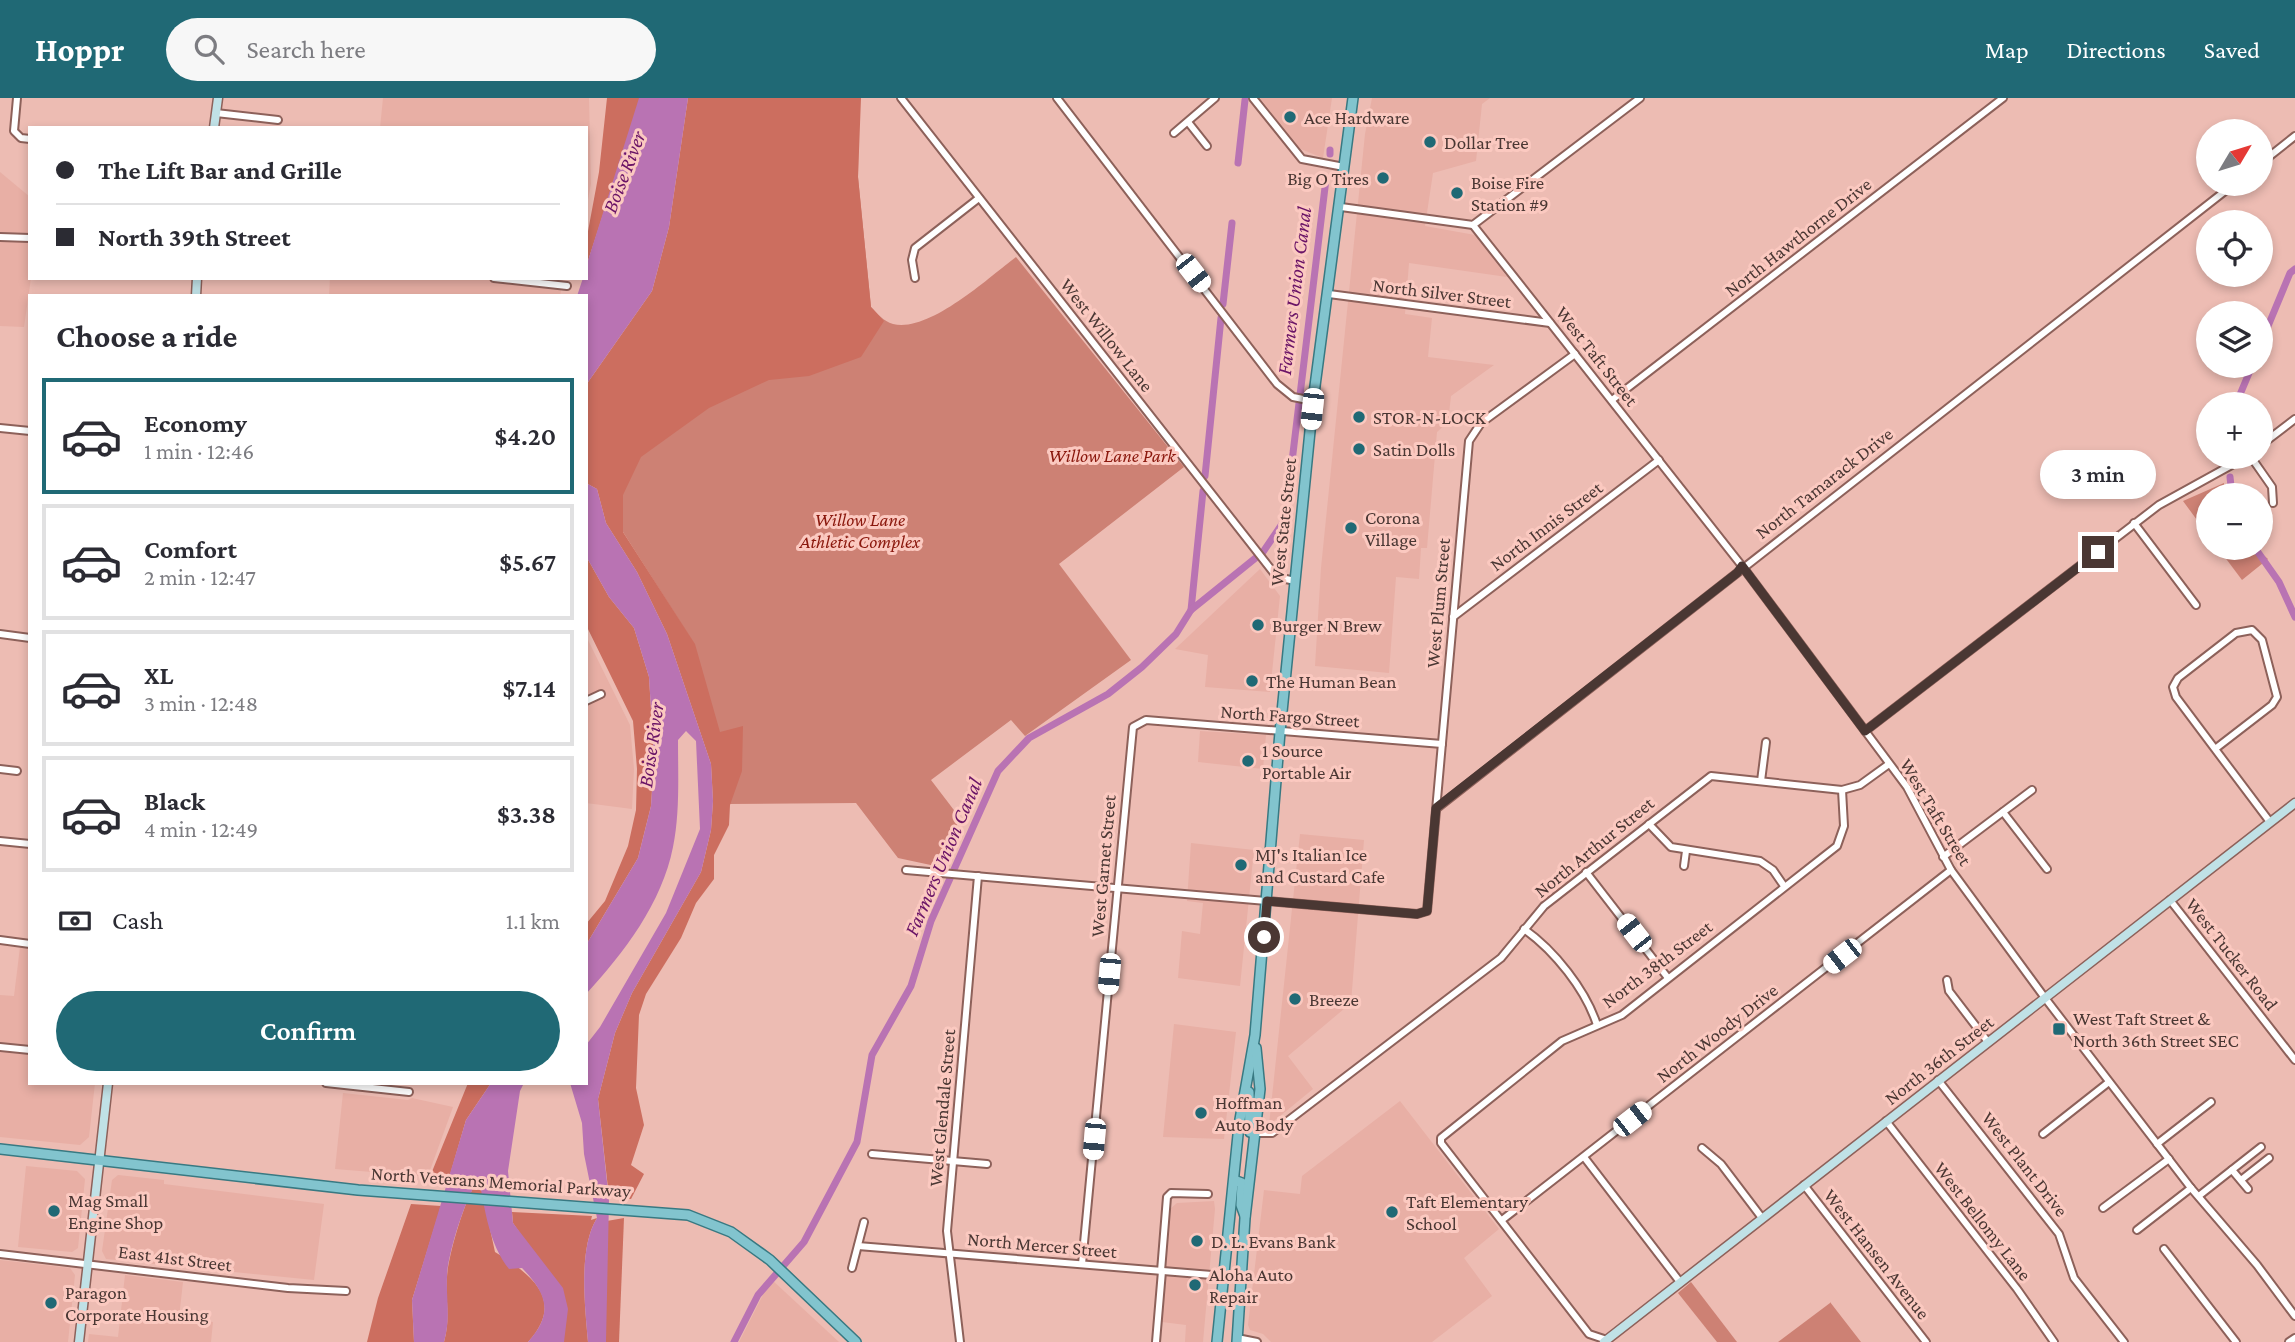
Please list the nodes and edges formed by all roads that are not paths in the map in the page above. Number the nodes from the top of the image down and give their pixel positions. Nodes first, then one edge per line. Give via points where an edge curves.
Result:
1 (17, 98) edge
2 (218, 98) edge
3 (901, 98) edge
4 (1057, 98) edge
5 (1215, 98) edge
6 (1253, 98) edge
7 (1353, 98) edge
8 (1640, 98) edge
9 (2003, 98) edge
10 (216, 113) junction
11 (278, 120) dead end
12 (1188, 122) junction
13 (214, 126) edge
14 (1174, 133) dead end
15 (2295, 136) edge
16 (28, 139) edge
17 (1207, 146) dead end
18 (2273, 153) edge
19 (1344, 167) junction
20 (2219, 196) edge
21 (979, 198) junction
22 (1341, 207) junction
23 (1473, 225) junction
24 (0, 237) edge
25 (28, 238) edge
26 (915, 278) dead end
27 (512, 280) edge
28 (567, 286) dead end
29 (1329, 294) junction
30 (1550, 323) junction
31 (1575, 354) junction
32 (1308, 400) junction
33 (1612, 400) junction
34 (2295, 419) edge
35 (0, 428) edge
36 (28, 431) edge
37 (2273, 436) edge
38 (1659, 460) junction
39 (2224, 469) edge
40 (2134, 523) junction
41 (1742, 566) junction
42 (1294, 581) junction
43 (2196, 605) dead end
44 (1453, 617) junction
45 (0, 635) edge
46 (28, 638) edge
47 (601, 694) dead end
48 (588, 700) edge
49 (1136, 723) joint
50 (1865, 731) junction
51 (1280, 732) junction
52 (1766, 742) dead end
53 (1442, 744) junction
54 (2215, 749) junction
55 (1889, 764) junction
56 (0, 769) edge
57 (17, 771) dead end
58 (1761, 781) junction
59 (1842, 790) junction
60 (2032, 790) dead end
61 (2295, 803) edge
62 (1436, 808) junction
63 (2003, 812) junction
64 (2270, 822) junction
65 (1649, 824) junction
66 (0, 841) edge
67 (28, 844) edge
68 (1686, 851) junction
69 (1943, 858) junction
70 (1684, 866) dead end
71 (2047, 869) dead end
72 (906, 870) dead end
73 (1951, 870) junction
74 (1587, 872) junction
75 (978, 876) junction
76 (1784, 886) junction
77 (1117, 888) junction
78 (2170, 900) junction
79 (1267, 901) junction
80 (1524, 929) junction
81 (0, 940) edge
82 (28, 944) edge
83 (1668, 978) junction
84 (1947, 980) dead end
85 (2045, 998) junction
86 (1597, 1026) junction
87 (1255, 1035) junction
88 (1987, 1042) junction
89 (0, 1047) edge
90 (28, 1051) edge
91 (2295, 1060) edge
92 (1938, 1080) junction
93 (2109, 1082) junction
94 (1247, 1084) junction
95 (108, 1085) edge
96 (344, 1085) edge
97 (409, 1092) dead end
98 (2211, 1102) dead end
99 (1886, 1121) junction
100 (1255, 1133) junction
101 (2043, 1134) dead end
102 (2157, 1144) junction
103 (2261, 1147) dead end
104 (1702, 1148) dead end
105 (0, 1149) edge
106 (872, 1154) dead end
107 (1584, 1157) junction
108 (2269, 1158) dead end
109 (2169, 1159) junction
110 (99, 1160) junction
111 (952, 1161) junction
112 (987, 1164) dead end
113 (2232, 1170) junction
114 (1234, 1180) junction
115 (2241, 1180) junction
116 (1804, 1185) junction
117 (2191, 1188) junction
118 (2248, 1189) dead end
119 (1208, 1194) dead end
120 (2200, 1195) junction
121 (2103, 1208) dead end
122 (1245, 1218) junction
123 (1762, 1218) junction
124 (1502, 1220) junction
125 (864, 1222) dead end
126 (2137, 1230) dead end
127 (858, 1246) junction
128 (2164, 1249) dead end
129 (948, 1253) junction
130 (0, 1254) edge
131 (88, 1264) junction
132 (1083, 1264) junction
133 (852, 1268) dead end
134 (1162, 1271) junction
135 (1224, 1276) junction
136 (1679, 1282) junction
137 (346, 1291) dead end
138 (2295, 1316) edge
139 (2295, 1338) edge
140 (1237, 1340) edge
141 (1606, 1341) edge
142 (79, 1342) edge
143 (856, 1342) edge
144 (960, 1342) edge
145 (1156, 1342) edge
146 (1217, 1342) edge
147 (1256, 1342) edge
148 (1926, 1342) edge
149 (2054, 1342) edge
150 (2124, 1342) edge
151 (2236, 1342) edge
152 (2289, 1342) edge

1 - 16 street via 14,131
2 - 10 street
3 - 21 street, West Willow Lane
4 - 32 street via 1277,384 1293,397
5 - 12 street
6 - 19 street via 1302,159
7 - 19 main road, West State Street
8 - 23 street
9 - 33 street, North Hawthorne Drive
10 - 11 street
10 - 13 street
12 - 14 street
12 - 17 street
15 - 18 street
19 - 22 main road, West State Street
20 - 41 street, North Tamarack Drive
21 - 26 street via 915,248
21 - 42 street, West Willow Lane via 1277,578
22 - 23 street
22 - 29 main road, West State Street
23 - 30 street, West Taft Street
24 - 25 street
27 - 28 street
29 - 30 street, North Silver Street
29 - 32 main road, West State Street
30 - 31 street, West Taft Street
31 - 33 street, West Taft Street
31 - 44 street, West Plum Street via 1474,432 1468,450
32 - 42 main road, West State Street
33 - 38 street, West Taft Street
34 - 37 street
35 - 36 street
38 - 41 street, West Taft Street
38 - 44 street, North Innis Street
39 - 40 street
40 - 43 street
40 - 50 street
41 - 50 street, West Taft Street
41 - 62 street, North Tamarack Drive
42 - 51 main road, West State Street
44 - 53 street, West Plum Street
45 - 46 street
47 - 48 street
49 - 51 street, North Fargo Street via 1146,720
49 - 77 street, West Garnet Street via 1131,733
50 - 55 street, West Taft Street
51 - 53 street, North Fargo Street
51 - 79 main road, West State Street
52 - 58 street
53 - 62 street, West Plum Street
54 - 54 street via 2173,687 2178,678 2236,633 2252,630 2262,640 2277,697
54 - 64 street
55 - 59 street via 1860,785
55 - 69 street, West Taft Street via 1923,812
56 - 57 street
58 - 59 street, North Arthur Street
58 - 65 street, North Arthur Street via 1711,776
59 - 76 street, North 38th Street via 1841,840
60 - 63 street
61 - 64 street, North 36th Street
62 - 79 street, West Plum Street via 1429,906 1423,914
63 - 69 street
63 - 71 street
64 - 78 street, North 36th Street
65 - 68 street via 1663,842
65 - 74 street, North Arthur Street
66 - 67 street
68 - 70 street
68 - 76 street via 1760,861
69 - 73 street, West Taft Street
72 - 75 street
73 - 85 street, West Taft Street
73 - 107 street, North Woody Drive
74 - 80 street, North Arthur Street via 1544,906
74 - 83 street
75 - 77 street
75 - 111 street, West Glendale Street
76 - 83 street, North 38th Street
77 - 79 street
77 - 132 street, West Garnet Street
78 - 85 street, North 36th Street
78 - 91 street, West Tucker Road
79 - 87 main road, West State Street
80 - 86 street via 1547,949 1584,997
80 - 100 street, North Arthur Street via 1501,958 1283,1125 1272,1133
81 - 82 street
83 - 86 street, North 38th Street via 1622,1015
84 - 88 street
85 - 88 street, North 36th Street
85 - 93 street, West Taft Street
86 - 124 street, North 38th Street via 1562,1041 1444,1133 1441,1143
87 - 94 main road, West State Street
87 - 100 main road, West State Street via 1260,1089
88 - 92 street, North 36th Street
89 - 90 street
92 - 99 street, North 36th Street
92 - 150 street, West Plant Drive via 2059,1234 2074,1278
93 - 101 street
93 - 102 street, West Taft Street
94 - 100 main road, West State Street via 1247,1127
94 - 114 main road, West State Street
95 - 110 street
96 - 97 street
98 - 102 street
99 - 116 street, North 36th Street
99 - 149 street, West Bellomy Lane
100 - 122 main road, West State Street
102 - 109 street, West Taft Street
103 - 113 street
104 - 123 street via 1721,1164
105 - 110 main road, North Veterans Memorial Parkway
106 - 111 street
107 - 124 street, North Woody Drive
107 - 136 street
108 - 115 street
109 - 117 street, West Taft Street
109 - 121 street
110 - 131 street
110 - 143 main road, North Veterans Memorial Parkway via 412,1194 688,1215 732,1232 770,1260
111 - 112 street
111 - 129 street, West Glendale Street
113 - 115 street
113 - 120 street
114 - 122 main road, West State Street via 1242,1183
114 - 135 main road, West State Street
115 - 118 street
116 - 123 street, North 36th Street
116 - 148 street, West Hansen Avenue
117 - 120 street, West Taft Street
117 - 126 street
119 - 134 street via 1171,1193 1167,1197
120 - 138 street, West Taft Street
122 - 140 main road, West State Street
123 - 136 street, North 36th Street
124 - 141 street via 1589,1335
125 - 127 street
127 - 129 street, North Mercer Street
127 - 133 street
128 - 151 street
129 - 132 street, North Mercer Street
129 - 144 street, West Glendale Street
130 - 131 street, East 41st Street
131 - 137 street, East 41st Street
131 - 142 street
132 - 134 street, North Mercer Street
134 - 135 street, North Mercer Street
134 - 145 street
135 - 146 main road, West State Street
136 - 141 street, North 36th Street
139 - 152 street
140 - 147 street

